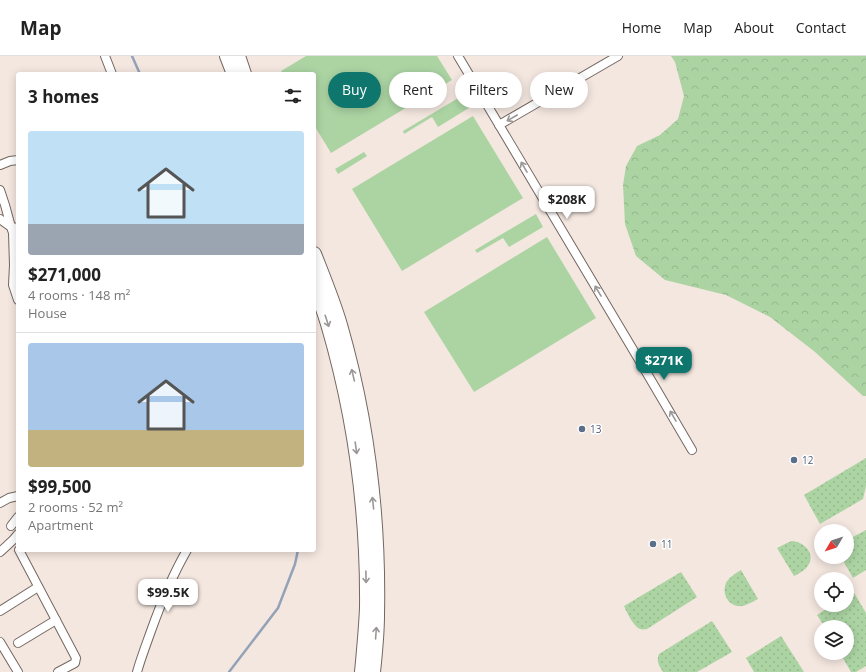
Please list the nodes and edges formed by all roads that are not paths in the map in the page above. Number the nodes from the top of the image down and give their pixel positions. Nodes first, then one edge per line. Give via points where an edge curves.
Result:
1 (105, 56) edge
2 (227, 56) edge
3 (238, 56) edge
4 (458, 56) edge
5 (618, 56) edge
6 (110, 71) edge
7 (233, 72) edge
8 (243, 72) edge
9 (499, 125) junction
10 (16, 160) edge
11 (0, 165) edge
12 (0, 190) edge
13 (0, 219) edge
14 (14, 228) edge
15 (316, 259) edge
16 (316, 290) edge
17 (16, 294) edge
18 (692, 450) dead end
19 (16, 496) edge
20 (0, 503) edge
21 (16, 520) edge
22 (11, 526) dead end
23 (16, 537) edge
24 (0, 552) edge
25 (20, 552) edge
26 (186, 552) edge
27 (38, 587) junction
28 (0, 611) edge
29 (56, 620) junction
30 (0, 642) edge
31 (18, 643) dead end
32 (18, 672) edge
33 (58, 672) edge
34 (138, 672) edge
35 (362, 672) edge
36 (373, 672) edge

1 - 6 street
2 - 7 highway
3 - 8 highway
4 - 9 street
5 -> 9 street
18 -> 9 street
10 - 11 street
12 - 14 street
13 - 14 street
14 - 17 street via 13,286
36 -> 15 highway via 377,616 377,558 370,473 348,354 340,324
16 -> 35 highway via 328,323 352,427 363,508 366,609
19 - 20 street
21 - 22 street
23 - 24 street
25 - 27 street
26 - 34 street via 162,601
27 - 28 street
27 - 29 street
29 - 31 street
29 - 33 street via 76,659 75,663
30 - 32 street

